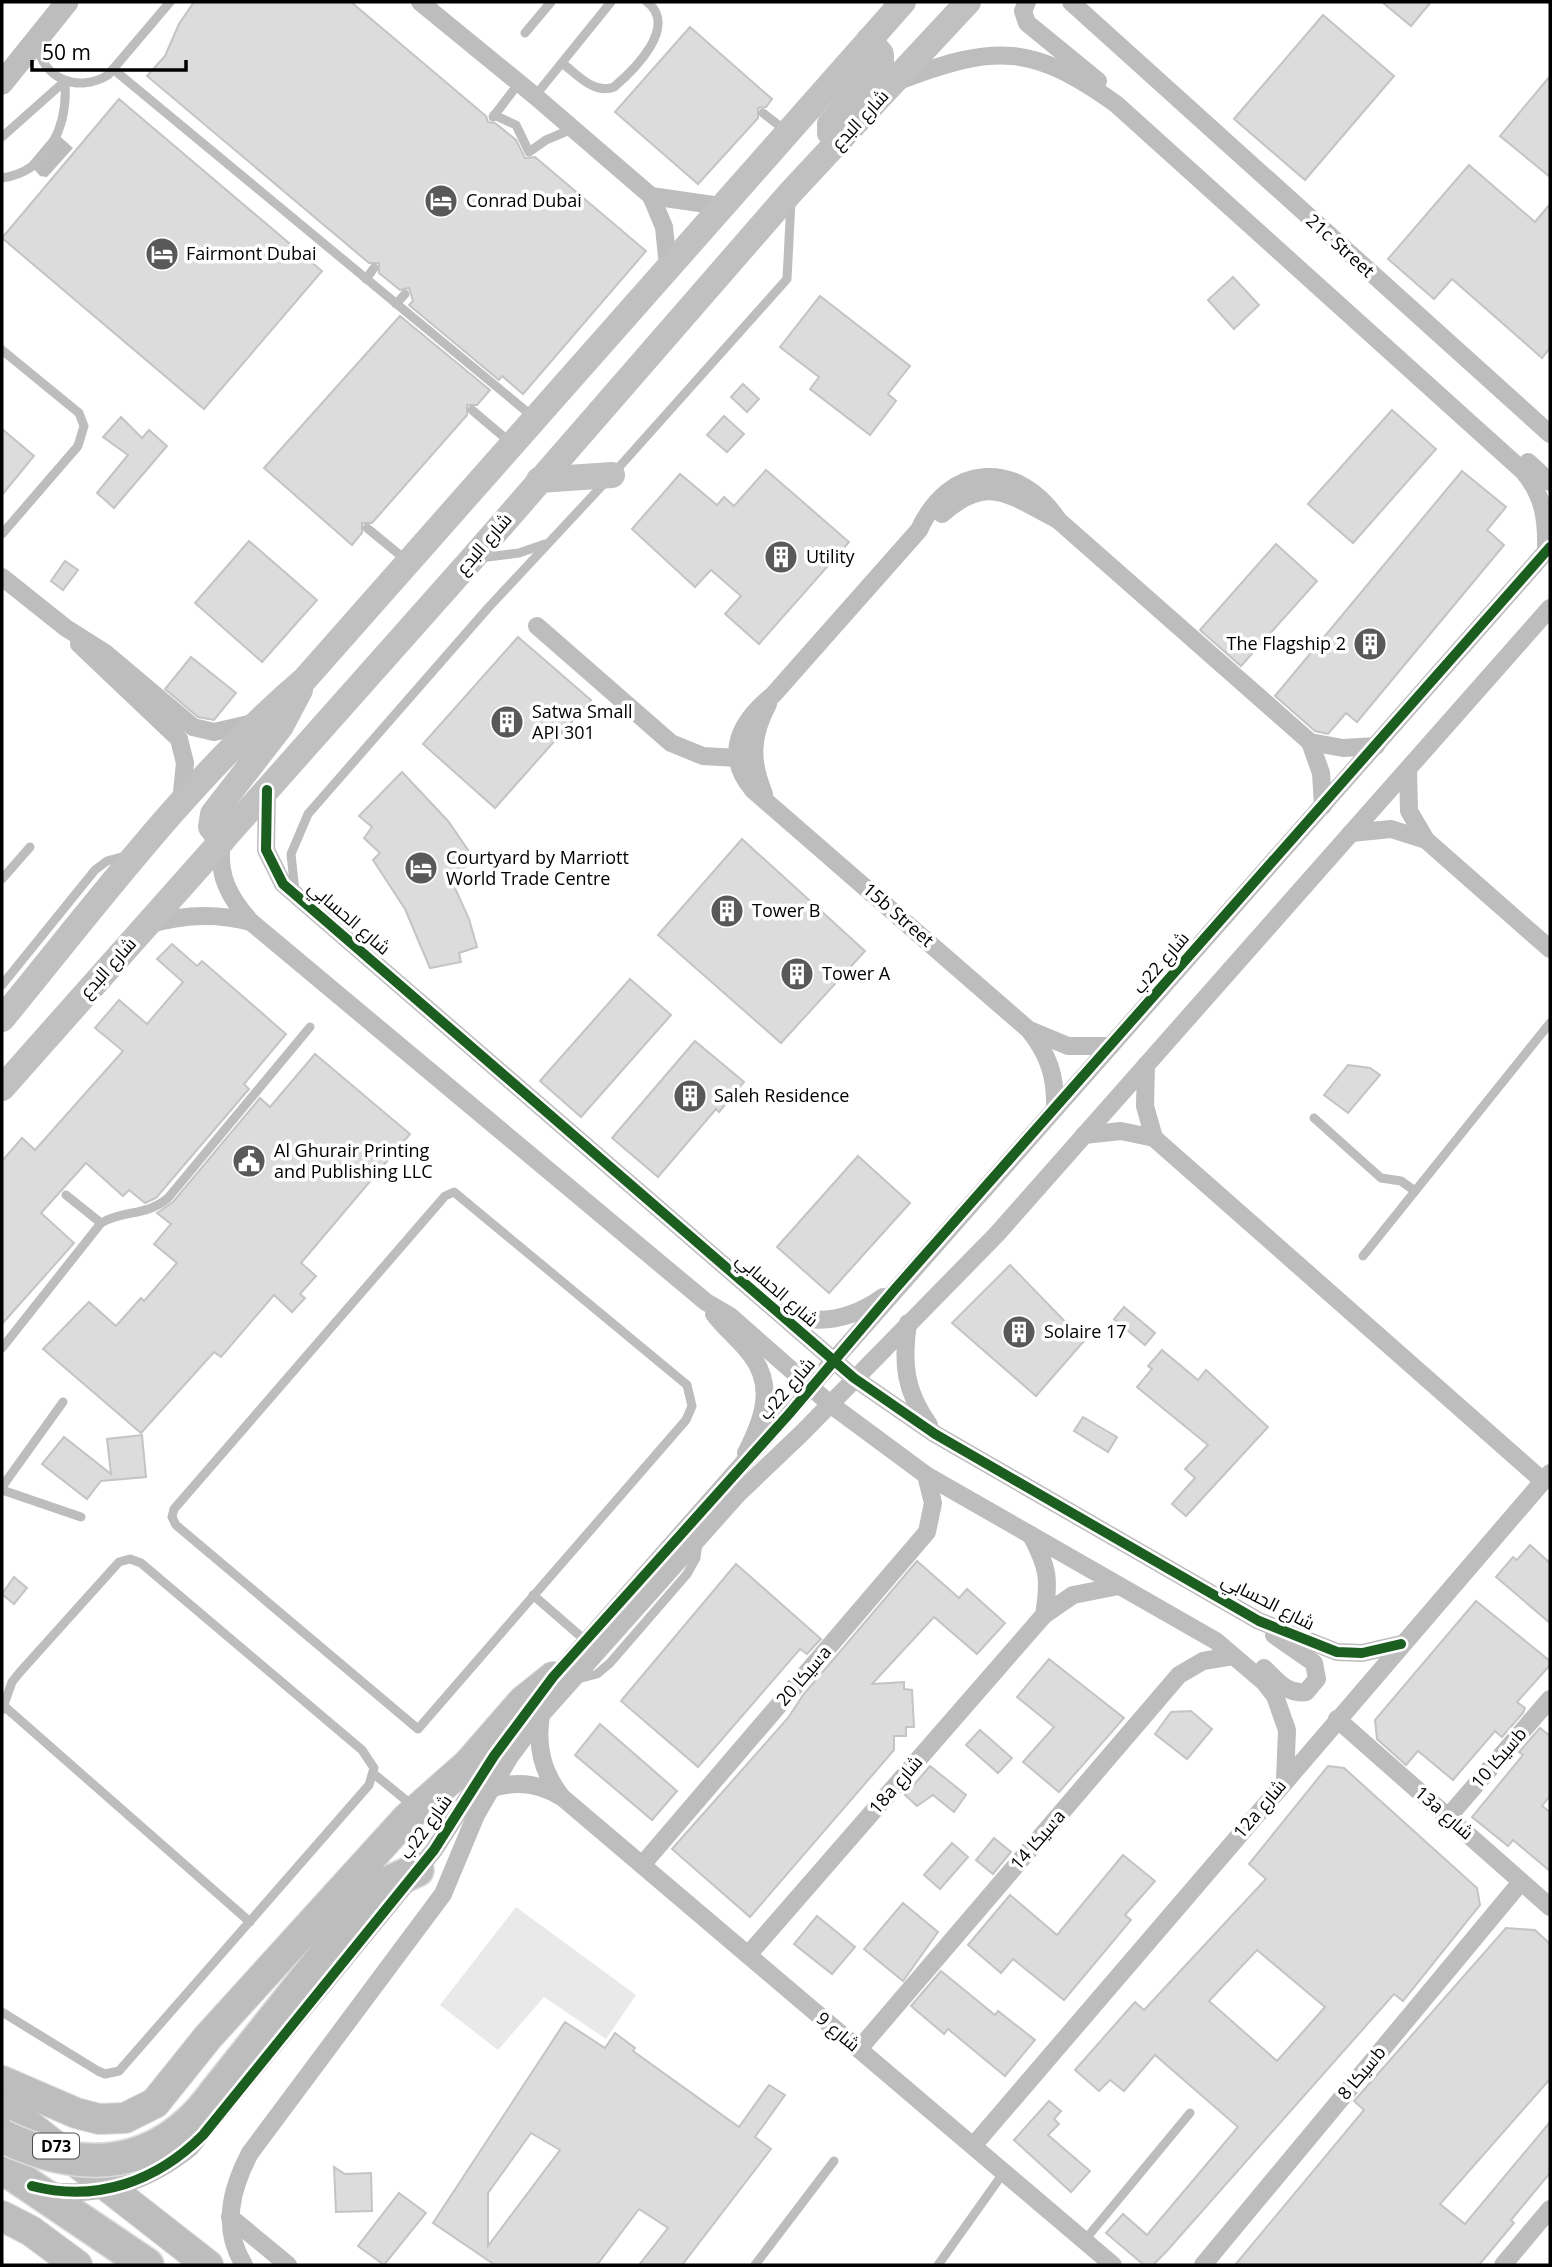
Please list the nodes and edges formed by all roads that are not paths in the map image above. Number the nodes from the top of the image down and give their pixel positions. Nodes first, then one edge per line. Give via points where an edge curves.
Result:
1 (67, 2) edge
2 (170, 2) edge
3 (420, 2) edge
4 (551, 2) edge
5 (611, 2) edge
6 (647, 2) edge
7 (945, 2) edge
8 (968, 2) edge
9 (1027, 2) edge
10 (1058, 2) edge
11 (1071, 2) edge
12 (898, 5) edge
13 (525, 33) dead end
14 (36, 39) junction
15 (869, 40) junction
16 (928, 46) junction
17 (562, 63) junction
18 (1140, 66) junction
19 (113, 69) junction
20 (65, 81) junction
21 (2, 83) edge
22 (520, 83) junction
23 (894, 83) junction
24 (536, 96) junction
25 (1116, 104) junction
26 (762, 113) dead end
27 (573, 129) junction
28 (787, 132) junction
29 (2, 137) edge
30 (839, 142) junction
31 (2, 178) edge
32 (791, 192) junction
33 (651, 196) junction
34 (720, 206) junction
35 (668, 267) junction
36 (374, 268) dead end
37 (366, 279) junction
38 (405, 294) dead end
39 (396, 304) junction
40 (2, 351) edge
41 (472, 410) dead end
42 (535, 418) junction
43 (1545, 429) edge
44 (1489, 440) junction
45 (1550, 440) edge
46 (512, 445) junction
47 (612, 475) junction
48 (539, 480) junction
49 (1550, 482) edge
50 (367, 528) dead end
51 (2, 534) edge
52 (549, 542) junction
53 (1548, 549) edge
54 (472, 559) junction
55 (407, 561) junction
56 (2, 577) edge
57 (1550, 608) edge
58 (537, 626) dead end
59 (66, 628) junction
60 (305, 679) junction
61 (773, 695) junction
62 (253, 723) junction
63 (1310, 742) junction
64 (1376, 746) junction
65 (738, 758) junction
66 (1408, 769) junction
67 (267, 790) junction
68 (767, 801) junction
69 (181, 805) junction
70 (1323, 806) junction
71 (1351, 833) junction
72 (1426, 840) junction
73 (222, 841) junction
74 (30, 847) dead end
75 (137, 854) junction
76 (2, 880) edge
77 (295, 895) junction
78 (251, 922) junction
79 (145, 926) junction
80 (1550, 949) edge
81 (2, 985) edge
82 (2, 1019) edge
83 (1550, 1023) edge
84 (310, 1027) dead end
85 (1029, 1030) junction
86 (1111, 1046) junction
87 (1146, 1065) junction
88 (2, 1088) edge
89 (1055, 1109) junction
90 (1314, 1118) dead end
91 (1084, 1135) junction
92 (1154, 1138) junction
93 (1415, 1191) junction
94 (66, 1195) dead end
95 (101, 1223) junction
96 (1363, 1256) dead end
97 (895, 1289) junction
98 (706, 1302) junction
99 (769, 1307) junction
100 (908, 1323) junction
101 (2, 1348) edge
102 (835, 1362) junction
103 (855, 1378) junction
104 (812, 1388) junction
105 (63, 1402) dead end
106 (830, 1404) junction
107 (935, 1434) junction
108 (737, 1473) junction
109 (926, 1475) junction
110 (1547, 1477) edge
111 (2, 1489) edge
112 (81, 1517) dead end
113 (1030, 1534) junction
114 (1119, 1586) junction
115 (533, 1595) junction
116 (1044, 1615) junction
117 (1258, 1621) junction
118 (586, 1641) junction
119 (1216, 1642) junction
120 (1401, 1644) junction
121 (1233, 1656) junction
122 (563, 1679) junction
123 (1550, 1699) edge
124 (3, 1708) edge
125 (541, 1715) junction
126 (1337, 1719) junction
127 (374, 1774) junction
128 (1285, 1780) junction
129 (490, 1789) junction
130 (563, 1798) junction
131 (416, 1809) junction
132 (1448, 1816) junction
133 (642, 1865) junction
134 (417, 1870) junction
135 (1521, 1882) junction
136 (1550, 1907) edge
137 (250, 1922) junction
138 (748, 1955) junction
139 (2, 2012) edge
140 (859, 2049) junction
141 (2, 2081) edge
142 (2, 2104) edge
143 (1190, 2113) dead end
144 (2, 2136) edge
145 (973, 2146) junction
146 (834, 2161) dead end
147 (2, 2167) edge
148 (1004, 2172) junction
149 (32, 2186) junction
150 (109, 2189) junction
151 (1550, 2209) edge
152 (2, 2216) edge
153 (230, 2217) junction
154 (1084, 2241) junction
155 (77, 2265) edge
156 (147, 2265) edge
157 (208, 2265) edge
158 (244, 2265) edge
159 (288, 2265) edge
160 (755, 2265) edge
161 (938, 2265) edge
162 (1113, 2265) edge
163 (1203, 2265) edge
164 (1503, 2265) edge

1 - 14 street
2 - 19 lane
3 - 22 street
4 - 13 lane
5 - 17 lane
6 - 17 lane via 659,19 658,34 614,88 593,87
7 - 16 main road via 934,19
8 - 16 main road, شارع البدع
9 - 25 street via 1023,11 1027,23 1090,73
10 - 18 street, 21c Street via 1110,51
11 - 18 street, 21c Street
12 - 15 main road
14 - 20 lane via 48,70
14 - 21 street
15 - 28 main road
15 - 30 main road via 881,54 881,65 830,124 830,133
16 - 23 main road, شارع البدع
17 - 24 lane
18 - 43 street, 21c Street
19 - 20 lane via 89,84
19 - 37 lane
20 - 29 lane
20 - 31 lane via 65,111 51,147 33,166
22 - 24 street
22 - 27 lane via 493,117 516,125 529,152
23 - 25 street via 968,57 1014,55 1059,68
23 - 30 main road, شارع البدع
24 - 27 street
25 - 44 street
26 - 28 lane
27 - 33 street
28 - 34 main road
30 - 32 main road, شارع البدع
32 - 47 lane via 787,279
32 - 48 main road, شارع البدع
33 - 34 street
33 - 35 street via 664,228
34 - 35 main road
35 - 42 main road
36 - 37 lane
37 - 39 lane
38 - 39 lane
39 - 42 lane
40 - 51 lane via 79,413 84,426 78,446
41 - 46 lane
42 - 46 main road
43 - 45 street, 21c Street
44 - 49 street via 1516,452
44 - 53 street via 1523,471 1536,490 1545,511
46 - 55 main road
47 - 48 main road
47 - 52 lane
48 - 54 main road, شارع البدع
50 - 55 lane
52 - 54 lane via 520,553
52 - 77 lane via 308,814 291,854
53 - 64 street, شارع 22ب
54 - 67 main road, شارع البدع
55 - 60 main road
56 - 59 street
57 - 66 street, شارع 22ب
58 - 65 street via 671,743 703,756
59 - 62 street via 104,652 193,727 214,732
59 - 69 street via 84,651 175,732 186,763
60 - 62 main road
60 - 73 main road via 281,726 213,814 211,827
61 - 63 street, 15b Street via 927,516 955,488 988,475 1019,482 1043,501 1058,520
61 - 65 street, 15b Street via 745,723 738,740
61 - 68 street, 15b Street via 756,730 752,751
62 - 69 main road
63 - 64 street via 1343,748
63 - 70 street via 1321,773
64 - 70 street, شارع 22ب
65 - 68 street, 15b Street via 747,783
66 - 71 street, شارع 22ب
66 - 72 street via 1409,811
67 - 73 main road, شارع البدع
67 - 77 street, شارع الحسابي via 265,850 276,874
68 - 85 street, 15b Street
69 - 75 main road
70 - 86 street, شارع 22ب
71 - 72 street via 1391,829
71 - 87 street, شارع 22ب
72 - 80 street
73 - 78 street via 225,885
73 - 79 main road, شارع البدع
74 - 76 lane
75 - 81 lane via 114,859 95,870
75 - 82 main road
77 - 99 street, شارع الحسابي
78 - 79 street via 189,915
78 - 98 street
79 - 88 main road, شارع البدع
83 - 93 lane
84 - 95 lane via 169,1198 151,1210
85 - 86 street, 15b Street via 1068,1046
85 - 89 street, 15b Street via 1051,1066
86 - 89 street, شارع 22ب
87 - 91 street, شارع 22ب
87 - 92 street via 1145,1107
89 - 97 street, شارع 22ب
90 - 93 lane via 1381,1178 1401,1181
91 - 92 street via 1121,1131
91 - 100 street, شارع 22ب via 997,1234
92 - 110 street
93 - 96 lane
94 - 95 lane
95 - 101 lane
97 - 99 street via 839,1319 797,1318
97 - 102 street, شارع 22ب
98 - 104 street via 730,1316
98 - 108 street via 752,1356 765,1392 760,1425
99 - 102 street, شارع الحسابي
100 - 103 street, شارع 22ب
100 - 107 street via 905,1377 911,1398
102 - 103 street, شارع الحسابي
102 - 104 street, شارع 22ب
103 - 106 street, شارع 22ب
103 - 107 street, شارع الحسابي
104 - 106 street
104 - 108 street, شارع 22ب
105 - 111 lane
106 - 109 street
106 - 122 street, شارع 22ب
107 - 117 street, شارع الحسابي
108 - 118 street, شارع 22ب
109 - 113 street
109 - 133 street, سيكا 20a via 933,1513 927,1532
110 - 120 street, 12a شارع
111 - 112 lane
113 - 114 street
113 - 116 street via 1046,1568
114 - 116 street, 18a شارع via 1083,1591
114 - 119 street
115 - 115 lane via 685,1420 692,1399 687,1385 454,1192 445,1196 174,1509 172,1517 418,1729
115 - 118 lane
116 - 138 street, 18a شارع
117 - 119 street via 1314,1663 1317,1679 1306,1692 1289,1691 1254,1659
117 - 120 street, شارع الحسابي via 1337,1652 1362,1653
118 - 122 street, شارع 22ب
119 - 121 street
120 - 126 street, 12a شارع
121 - 128 street via 1264,1682 1282,1712 1287,1738
121 - 140 street, سيكا 14a via 1203,1661 1179,1675
122 - 125 street, شارع 22ب
122 - 131 main road via 523,1701 468,1764
122 - 134 street, شارع 22ب via 494,1756 450,1828
123 - 132 street, سيكا 10b
124 - 127 lane via 20,1672 110,1572 124,1560 136,1560 362,1750 373,1763
124 - 137 lane
125 - 129 street, شارع 22ب
125 - 130 street, شارع 9 via 541,1759
126 - 128 street, 12a شارع
126 - 132 street, 13a شارع
127 - 131 lane
127 - 137 lane
128 - 145 street, 12a شارع
129 - 130 street, شارع 9 via 522,1783 544,1787
129 - 153 street, شارع 22ب via 464,1838 443,1894 250,2153 234,2189
130 - 133 street, شارع 9
131 - 141 main road via 145,2109 111,2120 87,2117
132 - 135 street, 13a شارع
133 - 138 street, شارع 9
134 - 144 highway, bridge via 390,1882 368,1901 193,2120 164,2142 112,2160 57,2158
134 - 150 street, شارع 22ب via 203,2135 161,2170
135 - 136 street, 13a شارع
135 - 163 street, سيكا 8b
137 - 139 lane via 119,2071 98,2071
138 - 140 street, شارع 9
140 - 145 street, شارع 9
142 - 150 main road, D73
143 - 154 lane
145 - 148 street, شارع 9
146 - 160 lane
147 - 149 highway
148 - 154 street, شارع 9
148 - 161 lane
149 - 150 street, شارع 22ب via 71,2193
149 - 156 highway
150 - 157 main road, D73
151 - 164 street
152 - 155 main road
153 - 158 street, شارع 22ب via 234,2246
153 - 159 street
154 - 162 street, شارع 9

